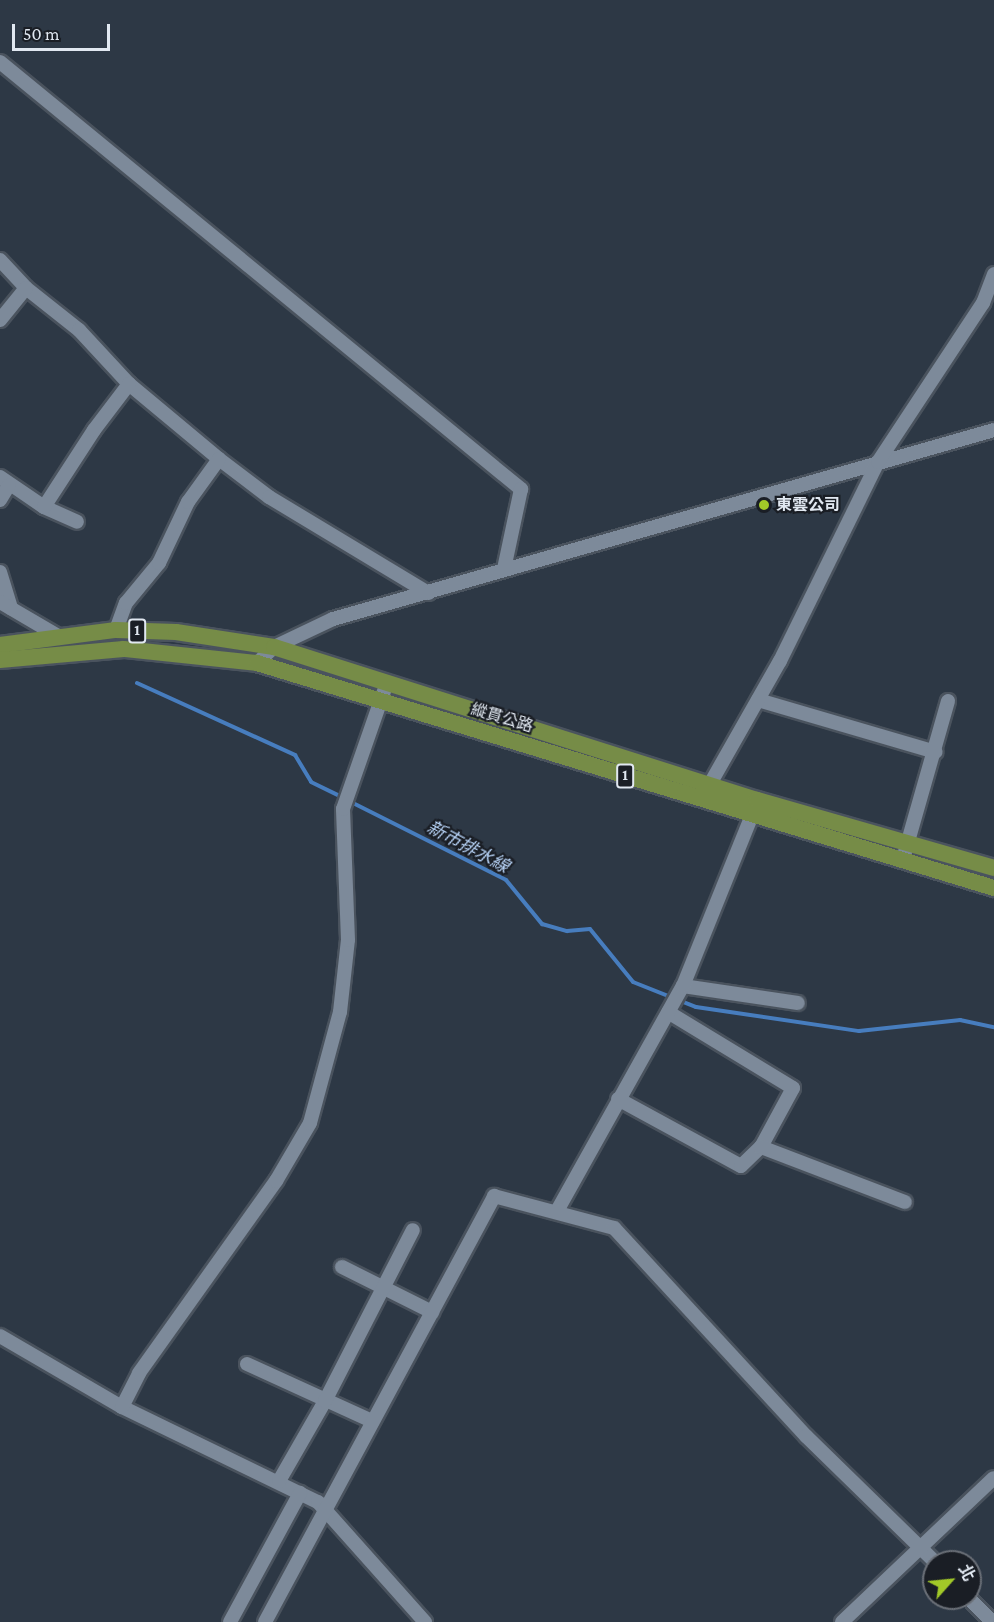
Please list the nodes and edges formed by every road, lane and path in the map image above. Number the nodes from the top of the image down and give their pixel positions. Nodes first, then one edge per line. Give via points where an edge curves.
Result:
1 (0, 62) edge
2 (0, 260) edge
3 (994, 274) edge
4 (26, 288) junction
5 (0, 320) edge
6 (129, 384) junction
7 (994, 430) edge
8 (219, 459) junction
9 (878, 462) junction
10 (5, 481) edge
11 (0, 500) edge
12 (44, 507) junction
13 (77, 522) dead end
14 (504, 569) junction
15 (0, 572) edge
16 (428, 593) junction
17 (5, 605) edge
18 (116, 630) junction
19 (58, 636) junction
20 (0, 645) edge
21 (274, 647) junction
22 (0, 660) edge
23 (257, 663) junction
24 (387, 682) junction
25 (382, 700) junction
26 (758, 700) junction
27 (948, 701) dead end
28 (936, 752) junction
29 (710, 784) junction
30 (755, 808) junction
31 (908, 842) junction
32 (902, 860) junction
33 (994, 868) edge
34 (994, 888) edge
35 (683, 986) junction
36 (798, 1003) dead end
37 (668, 1012) junction
38 (618, 1099) junction
39 (761, 1147) junction
40 (905, 1202) dead end
41 (557, 1212) junction
42 (413, 1230) dead end
43 (342, 1267) dead end
44 (382, 1287) junction
45 (432, 1312) junction
46 (0, 1336) edge
47 (247, 1364) dead end
48 (326, 1401) junction
49 (122, 1407) junction
50 (372, 1421) junction
51 (994, 1478) edge
52 (279, 1481) junction
53 (300, 1493) junction
54 (325, 1509) junction
55 (921, 1548) junction
56 (980, 1610) edge
57 (230, 1622) edge
58 (265, 1622) edge
59 (425, 1622) edge
60 (842, 1622) edge
61 (992, 1622) edge

1 - 14 street via 520,489
2 - 4 street
3 - 9 street via 982,303
4 - 5 street
4 - 6 street via 79,330
6 - 8 street
6 - 12 street
7 - 9 street
8 - 16 street via 269,497
8 - 18 street via 188,502 159,563 126,603
9 - 14 street
9 - 26 street
10 - 11 street
10 - 12 street
12 - 13 street
14 - 16 street
15 - 17 street
16 - 21 street via 307,628
17 - 19 street
18 - 19 main road, 縱貫公路 / 1
18 - 21 main road, 縱貫公路 / 1 via 176,632
19 - 20 main road, 縱貫公路 / 1
21 - 23 street
21 - 24 main road, 縱貫公路 / 1
22 - 23 main road, 縱貫公路 / 1 via 124,649
23 - 25 main road, 縱貫公路 / 1
24 - 25 street
24 - 29 main road, 縱貫公路 / 1
25 - 30 main road, 縱貫公路 / 1
25 - 49 street via 343,809 348,940 340,1012 310,1123 276,1181 139,1373
26 - 28 street
26 - 29 street
27 - 28 street
28 - 31 street
29 - 30 main road, 縱貫公路 / 1
30 - 31 main road, 縱貫公路 / 1
30 - 32 main road, 縱貫公路 / 1
30 - 35 street
31 - 32 street
31 - 33 main road, 縱貫公路 / 1
32 - 34 main road, 縱貫公路 / 1
35 - 36 street
35 - 37 street
37 - 38 street
37 - 39 street via 793,1088
38 - 39 street via 741,1166
38 - 41 street
39 - 40 street
41 - 45 street via 494,1196
41 - 55 street via 614,1228 806,1436
42 - 44 street
43 - 44 street
44 - 45 street
44 - 48 street
45 - 50 street
46 - 49 street
47 - 48 street
48 - 50 street
48 - 52 street
49 - 52 street
50 - 54 street
51 - 55 street
52 - 53 street
53 - 54 street
53 - 57 street
54 - 58 street
54 - 59 street
55 - 60 street
56 - 61 street

